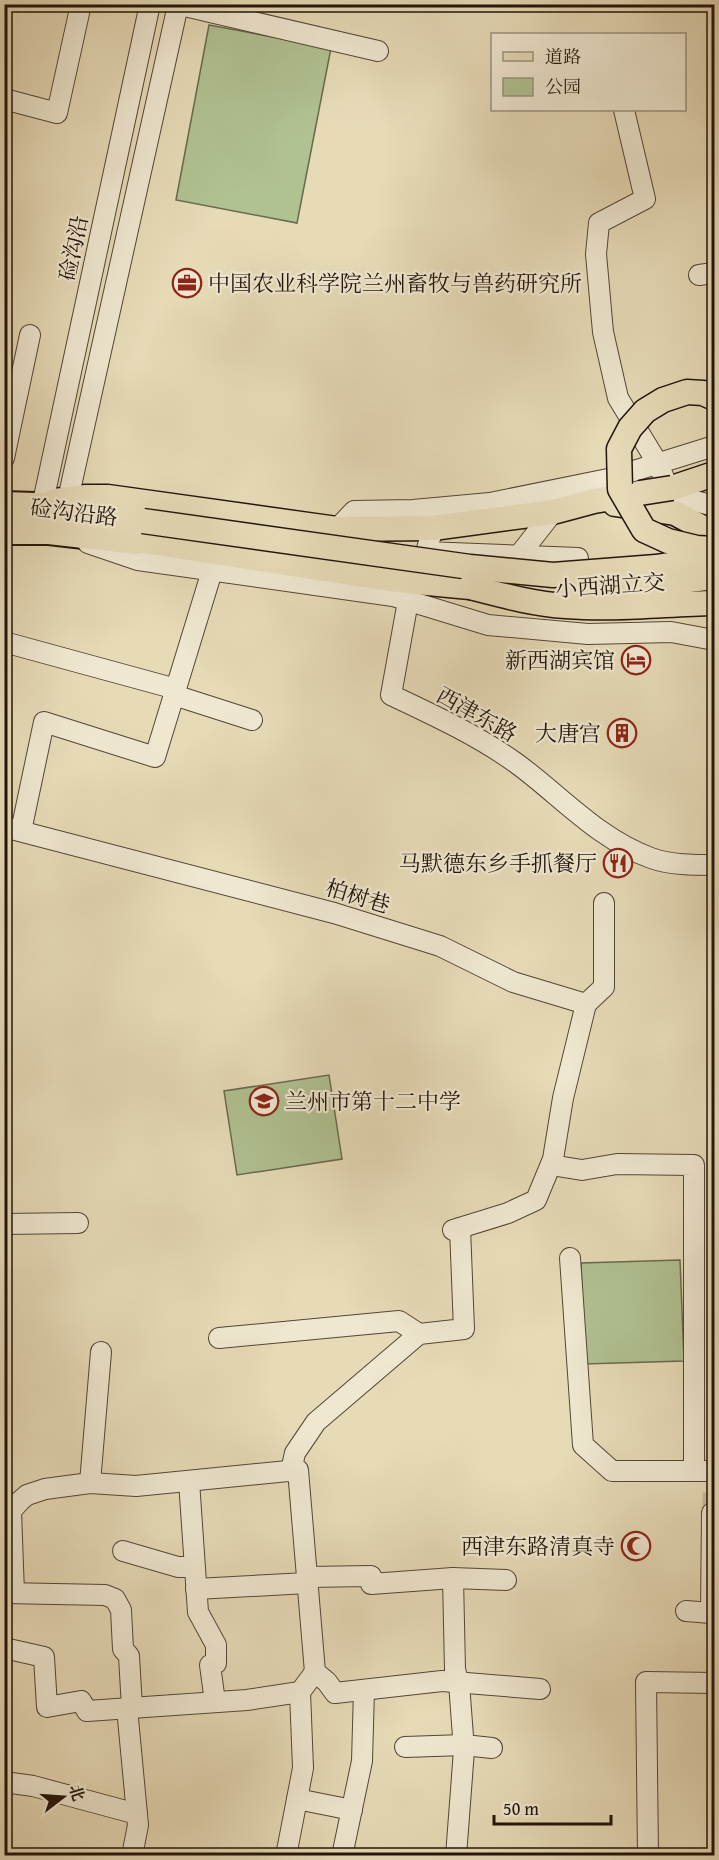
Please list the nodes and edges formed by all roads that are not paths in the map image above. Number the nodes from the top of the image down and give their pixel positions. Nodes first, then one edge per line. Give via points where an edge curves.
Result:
1 (81, 4) edge
2 (150, 4) edge
3 (177, 5) edge
4 (378, 51) dead end
5 (4, 99) edge
6 (624, 111) edge
7 (30, 335) dead end
8 (714, 398) edge
9 (714, 446) edge
10 (4, 458) edge
11 (714, 474) edge
12 (665, 477) junction
13 (608, 479) junction
14 (68, 499) junction
15 (594, 501) junction
16 (43, 502) junction
17 (714, 506) edge
18 (553, 512) junction
19 (8, 514) edge
20 (697, 527) edge
21 (433, 528) junction
22 (337, 529) junction
23 (48, 530) junction
24 (140, 530) junction
25 (714, 549) edge
26 (578, 558) dead end
27 (714, 558) edge
28 (213, 571) junction
29 (714, 577) edge
30 (470, 587) junction
31 (408, 601) junction
32 (714, 603) edge
33 (714, 608) edge
34 (542, 630) junction
35 (714, 640) edge
36 (4, 642) edge
37 (175, 692) junction
38 (252, 720) dead end
39 (13, 829) edge
40 (714, 865) edge
41 (604, 903) dead end
42 (586, 1004) junction
43 (551, 1165) junction
44 (78, 1223) dead end
45 (4, 1224) edge
46 (570, 1258) dead end
47 (419, 1334) junction
48 (219, 1338) dead end
49 (101, 1352) dead end
50 (291, 1471) junction
51 (708, 1475) edge
52 (189, 1481) junction
53 (90, 1483) junction
54 (712, 1513) dead end
55 (123, 1551) dead end
56 (194, 1567) junction
57 (453, 1578) junction
58 (307, 1580) junction
59 (506, 1580) dead end
60 (196, 1589) junction
61 (9, 1593) edge
62 (686, 1611) dead end
63 (4, 1648) edge
64 (315, 1672) junction
65 (459, 1683) junction
66 (714, 1683) edge
67 (540, 1689) dead end
68 (364, 1690) junction
69 (300, 1692) junction
70 (215, 1702) junction
71 (129, 1708) junction
72 (464, 1744) junction
73 (405, 1747) dead end
74 (492, 1748) dead end
75 (4, 1782) edge
76 (297, 1799) junction
77 (352, 1810) junction
78 (137, 1814) junction
79 (132, 1856) edge
80 (286, 1856) edge
81 (342, 1856) edge
82 (456, 1856) edge
83 (648, 1856) edge

1 - 5 street via 57,113
2 - 16 street, 硷沟沿
3 - 4 street
3 - 14 street
6 - 12 street via 645,199 599,223 596,254 603,332 618,398
7 - 10 street
8 - 25 main road, bridge via 687,392 663,400 645,411 619,449 620,489 644,530 697,548
9 - 12 street
11 - 12 main road
12 - 13 street
12 - 15 main road, bridge via 640,494
13 - 17 street
13 - 22 street via 490,503 354,511
14 - 16 main road
14 - 22 main road via 108,497
15 - 18 main road
15 - 20 main road via 675,513
16 - 19 main road
18 - 21 main road
18 - 34 street via 518,561 512,578 515,600 524,618
19 - 23 highway, 硷沟沿路
19 - 24 highway, 硷沟沿路 via 67,508
20 - 33 street
21 - 22 main road
21 - 26 street via 426,552
23 - 24 highway, 硷沟沿路
23 - 28 street via 138,560
24 - 27 main road, bridge via 553,574 656,567
24 - 30 main road via 396,580
28 - 31 street
28 - 37 street
29 - 30 main road, 小西湖立交, bridge via 590,592
30 - 32 main road, bridge via 564,606 632,608
31 - 34 street via 488,625
31 - 40 street, 西津东路 via 391,694 516,763 599,830 625,846 652,858
34 - 35 street via 588,634 671,632
36 - 37 street
37 - 38 street
37 - 39 street via 156,757 44,722
39 - 42 street, 柏树巷 via 334,913 440,946 513,982
41 - 42 street via 604,987
42 - 43 street
43 - 47 street via 536,1200 457,1229 464,1329
43 - 51 street via 582,1170 617,1164 694,1165
44 - 45 street
46 - 51 street via 583,1445 612,1471
47 - 48 street via 399,1321
47 - 50 street via 316,1422 296,1453
49 - 53 street
50 - 52 street
50 - 58 street via 298,1470
52 - 53 street via 136,1486
52 - 56 street
53 - 61 street via 45,1489 27,1496 11,1511
54 - 62 street via 711,1613
55 - 56 street via 178,1568
56 - 60 street
57 - 58 street via 371,1584 371,1576
57 - 59 street
57 - 65 street via 455,1670
58 - 60 street
58 - 64 street
60 - 70 street via 198,1612 216,1645 216,1663 210,1665
61 - 71 street via 105,1595 115,1599 121,1610 123,1649 129,1656
63 - 71 street via 44,1657 47,1707 81,1701 87,1711
64 - 68 street via 335,1693
64 - 69 street
65 - 67 street
65 - 68 street
65 - 72 street
66 - 83 street via 646,1682
68 - 77 street via 362,1761
69 - 70 street
69 - 76 street via 303,1768
70 - 71 street
71 - 78 street
72 - 73 street
72 - 74 street
72 - 82 street
75 - 78 street
76 - 77 street
76 - 80 street
77 - 81 street
78 - 79 street

